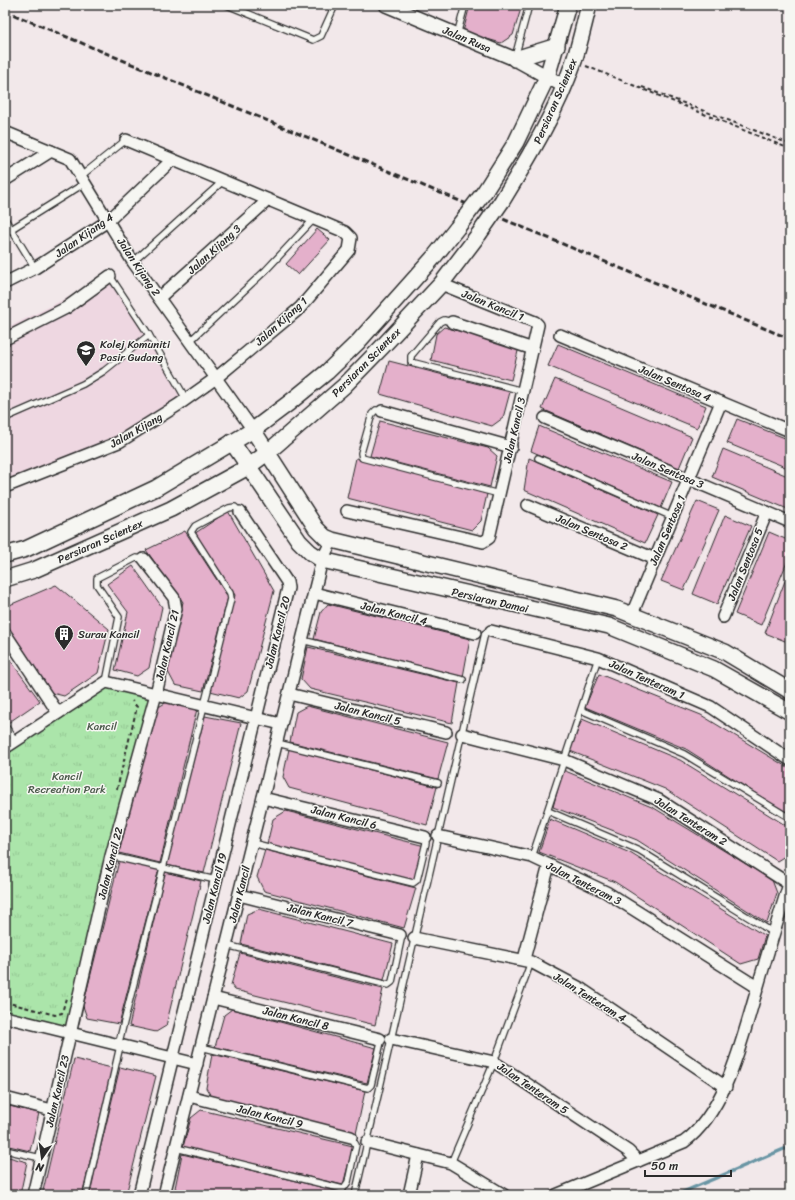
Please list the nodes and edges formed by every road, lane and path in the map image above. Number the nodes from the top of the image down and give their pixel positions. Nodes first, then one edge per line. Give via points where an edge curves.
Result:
1 (227, 5) edge
2 (335, 5) edge
3 (386, 5) edge
4 (465, 5) edge
5 (529, 5) edge
6 (568, 5) edge
7 (589, 5) edge
8 (457, 35) junction
9 (557, 46) junction
10 (515, 59) junction
11 (574, 61) junction
12 (547, 77) junction
13 (564, 86) junction
14 (5, 132) edge
15 (126, 140) joint
16 (790, 144) edge
17 (790, 148) edge
18 (51, 151) junction
19 (172, 160) junction
20 (5, 180) edge
21 (83, 180) junction
22 (223, 181) junction
23 (268, 200) junction
24 (5, 219) edge
25 (314, 219) junction
26 (108, 221) junction
27 (11, 229) junction
28 (5, 233) edge
29 (134, 262) junction
30 (35, 268) junction
31 (110, 276) joint
32 (5, 283) edge
33 (441, 284) junction
34 (159, 298) junction
35 (452, 322) joint
36 (538, 330) joint
37 (149, 335) junction
38 (560, 335) dead end
39 (5, 339) edge
40 (190, 341) junction
41 (533, 349) junction
42 (216, 378) junction
43 (523, 391) junction
44 (186, 399) junction
45 (721, 402) junction
46 (382, 411) joint
47 (5, 418) edge
48 (545, 418) dead end
49 (253, 430) junction
50 (790, 431) edge
51 (232, 442) junction
52 (510, 447) junction
53 (267, 453) junction
54 (538, 458) dead end
55 (248, 467) junction
56 (689, 479) junction
57 (5, 487) edge
58 (499, 494) junction
59 (528, 505) dead end
60 (240, 512) joint
61 (347, 512) dead end
62 (766, 512) junction
63 (673, 517) junction
64 (790, 522) edge
65 (332, 540) junction
66 (5, 555) edge
67 (144, 559) joint
68 (322, 560) junction
69 (655, 560) junction
70 (5, 579) edge
71 (314, 593) junction
72 (632, 614) junction
73 (723, 617) dead end
74 (491, 631) joint
75 (475, 632) dead end
76 (5, 633) edge
77 (302, 640) junction
78 (598, 658) junction
79 (463, 680) dead end
80 (106, 682) junction
81 (790, 691) edge
82 (156, 694) junction
83 (289, 694) junction
84 (130, 700) dead end
85 (204, 705) junction
86 (581, 710) junction
87 (790, 712) edge
88 (58, 713) junction
89 (256, 718) junction
90 (281, 724) junction
91 (5, 726) edge
92 (446, 732) dead end
93 (462, 734) junction
94 (16, 741) junction
95 (276, 743) junction
96 (5, 748) edge
97 (564, 760) junction
98 (790, 760) edge
99 (438, 783) dead end
100 (117, 789) dead end
101 (263, 798) junction
102 (548, 811) junction
103 (790, 818) edge
104 (438, 836) junction
105 (425, 837) joint
106 (252, 843) junction
107 (111, 856) junction
108 (532, 857) junction
109 (549, 864) junction
110 (162, 868) junction
111 (216, 880) junction
112 (790, 882) edge
113 (239, 895) junction
114 (774, 933) junction
115 (400, 935) joint
116 (414, 938) junction
117 (226, 945) junction
118 (527, 960) junction
119 (758, 987) junction
120 (66, 998) dead end
121 (213, 998) junction
122 (5, 1002) edge
123 (5, 1017) edge
124 (69, 1034) junction
125 (385, 1039) junction
126 (119, 1046) junction
127 (201, 1047) junction
128 (172, 1058) junction
129 (494, 1062) junction
130 (197, 1064) junction
131 (726, 1086) junction
132 (189, 1096) junction
133 (5, 1098) edge
134 (52, 1110) junction
135 (351, 1137) joint
136 (367, 1142) junction
137 (176, 1148) junction
138 (5, 1150) edge
139 (418, 1154) junction
140 (42, 1158) junction
141 (638, 1161) junction
142 (451, 1163) junction
143 (33, 1195) edge
144 (86, 1195) edge
145 (139, 1195) edge
146 (164, 1195) edge
147 (355, 1195) edge
148 (409, 1195) edge
149 (504, 1195) edge
150 (556, 1195) edge

1 - 2 lane via 313,40 321,36
3 - 8 street, Jalan Rusa
4 - 8 lane
5 - 10 lane
6 - 9 main road, Persiaran Scientex
7 - 11 main road, Persiaran Scientex
8 - 10 street, Jalan Rusa
9 - 10 main road
9 - 12 main road, Persiaran Scientex
10 - 12 street, Jalan Rusa
11 - 13 main road, Persiaran Scientex
11 - 16 path
11 - 17 path
12 - 13 street, Jalan Rusa
12 - 49 main road, Persiaran Scientex, bridge via 516,142 485,191 434,257 328,372
13 - 33 main road, Persiaran Scientex, bridge via 534,149 502,201
14 - 18 street, Jalan Kijang 2
15 - 19 street
15 - 21 lane
18 - 20 street
18 - 21 street, Jalan Kijang 2 via 70,159
19 - 22 street
19 - 26 street, Jalan Kijang 4
21 - 26 street, Jalan Kijang 2
21 - 27 lane
22 - 23 street
22 - 29 lane
23 - 25 street
23 - 34 street, Jalan Kijang 3
24 - 27 lane
25 - 40 lane via 266,270
25 - 42 street, Jalan Kijang 1 via 345,232 351,238 349,250 300,308
26 - 29 street, Jalan Kijang 2
26 - 30 street, Jalan Kijang 4
27 - 28 lane
27 - 30 lane
29 - 34 street, Jalan Kijang 2
30 - 32 street, Jalan Kijang 4
31 - 37 lane
31 - 39 street via 66,308
33 - 36 street, Jalan Kancil 1 via 535,322
33 - 53 main road, Persiaran Scientex via 344,386
34 - 40 street, Jalan Kijang 2
35 - 41 street
35 - 43 lane via 440,322 411,356 411,362
36 - 41 street, Jalan Kancil 3
37 - 44 lane
37 - 47 lane via 104,371 83,384
38 - 45 street, Jalan Sentosa 4
40 - 42 street, Jalan Kijang 2
41 - 43 street, Jalan Kancil 3
42 - 44 street, Jalan Kijang
42 - 49 street, Jalan Kijang 2
43 - 52 street, Jalan Kancil 3
44 - 57 street, Jalan Kijang via 119,442
45 - 50 street, Jalan Sentosa 4
45 - 56 street, Jalan Sentosa 1
46 - 52 street
46 - 58 lane via 376,410 372,414 361,453 362,458
48 - 56 street, Jalan Sentosa 3
49 - 51 main road, Persiaran Scientex
49 - 53 main road, Persiaran Damai
51 - 55 main road, Persiaran Damai
51 - 66 main road, Persiaran Scientex via 156,488 26,549
52 - 58 street, Jalan Kancil 3
53 - 55 main road, Persiaran Scientex
53 - 65 main road, Persiaran Damai via 316,528
54 - 63 lane
55 - 68 main road, Persiaran Damai via 299,541
55 - 70 main road, Persiaran Scientex via 171,509 34,570
56 - 62 street, Jalan Sentosa 3
56 - 63 street, Jalan Sentosa 1
58 - 61 street, Jalan Kancil 3 via 488,540 483,542
59 - 69 street, Jalan Sentosa 2
60 - 85 lane via 235,507 229,508 195,526 191,532 232,597
60 - 89 street, Jalan Kancil 20 via 288,586
62 - 64 street, Jalan Sentosa 3
62 - 73 street, Jalan Sentosa 5
63 - 69 street, Jalan Sentosa 1
65 - 68 street, Jalan Kancil
65 - 72 main road, Persiaran Damai
67 - 80 lane via 136,558 97,578 97,585 119,617
67 - 82 street, Jalan Kancil 21 via 176,603
68 - 71 street, Jalan Kancil
68 - 87 main road, Persiaran Damai via 609,626 714,669
69 - 72 street, Jalan Sentosa 1
71 - 75 street, Jalan Kancil 4
71 - 77 street, Jalan Kancil
72 - 81 main road, Persiaran Damai via 725,652
74 - 78 street, Jalan Tenteram 1
74 - 93 lane via 485,633
76 - 88 street
77 - 79 lane
77 - 83 street, Jalan Kancil
78 - 86 lane
78 - 98 street, Jalan Tenteram 1 via 711,707
80 - 82 street
80 - 88 street
82 - 85 street
82 - 107 street, Jalan Kancil 22
83 - 90 street, Jalan Kancil
83 - 92 street, Jalan Kancil 5
84 - 100 path via 136,703 137,707
85 - 89 street
85 - 110 lane
86 - 97 lane
86 - 103 lane via 684,754
88 - 94 street
89 - 90 street
89 - 111 street, Jalan Kancil 19
90 - 95 street, Jalan Kancil
91 - 94 lane
93 - 97 street, Jalan Tenteram 2
93 - 104 lane
94 - 96 street
95 - 99 lane
95 - 101 street, Jalan Kancil
97 - 102 lane
97 - 112 street, Jalan Tenteram 2 via 659,800
101 - 105 street, Jalan Kancil 6
101 - 106 street, Jalan Kancil
102 - 108 lane
102 - 114 lane via 639,850
104 - 108 street, Jalan Tenteram 3
104 - 116 lane
105 - 106 lane via 426,843 417,880 413,883
106 - 113 street, Jalan Kancil
107 - 110 lane
107 - 124 street, Jalan Kancil 22
108 - 109 street, Jalan Tenteram 3
109 - 118 street
109 - 119 street, Jalan Tenteram 3 via 606,892
110 - 111 lane
110 - 126 lane
111 - 128 street, Jalan Kancil 19
112 - 114 street
113 - 115 street, Jalan Kancil 7
113 - 117 street, Jalan Kancil
114 - 119 street
115 - 117 lane via 392,982 388,985
116 - 118 street, Jalan Tenteram 4
116 - 125 lane
117 - 121 street, Jalan Kancil
118 - 129 lane
118 - 131 street, Jalan Tenteram 4 via 580,988
119 - 131 street
120 - 122 path via 62,1013 55,1016
121 - 125 street, Jalan Kancil 8
121 - 127 street, Jalan Kancil
123 - 124 street
124 - 126 street
124 - 134 street, Jalan Kancil 23
125 - 127 lane via 382,1042 371,1086 368,1088
125 - 129 street, Jalan Tenteram 5
125 - 136 lane
126 - 128 street
126 - 144 lane
127 - 130 street, Jalan Kancil
128 - 130 street
128 - 145 street, Jalan Kancil 19
129 - 141 street, Jalan Tenteram 5 via 628,1151
129 - 142 lane
130 - 132 street, Jalan Kancil
131 - 141 street via 697,1133 684,1142
132 - 135 street, Jalan Kancil 9
132 - 137 street, Jalan Kancil
133 - 134 street
134 - 140 street, Jalan Kancil 23
135 - 137 lane via 356,1145 348,1182 343,1189
136 - 139 street
136 - 147 lane
137 - 146 street, Jalan Kancil
138 - 140 lane
139 - 142 street
139 - 148 street
140 - 143 street, Jalan Kancil 23
141 - 150 street
142 - 149 street

